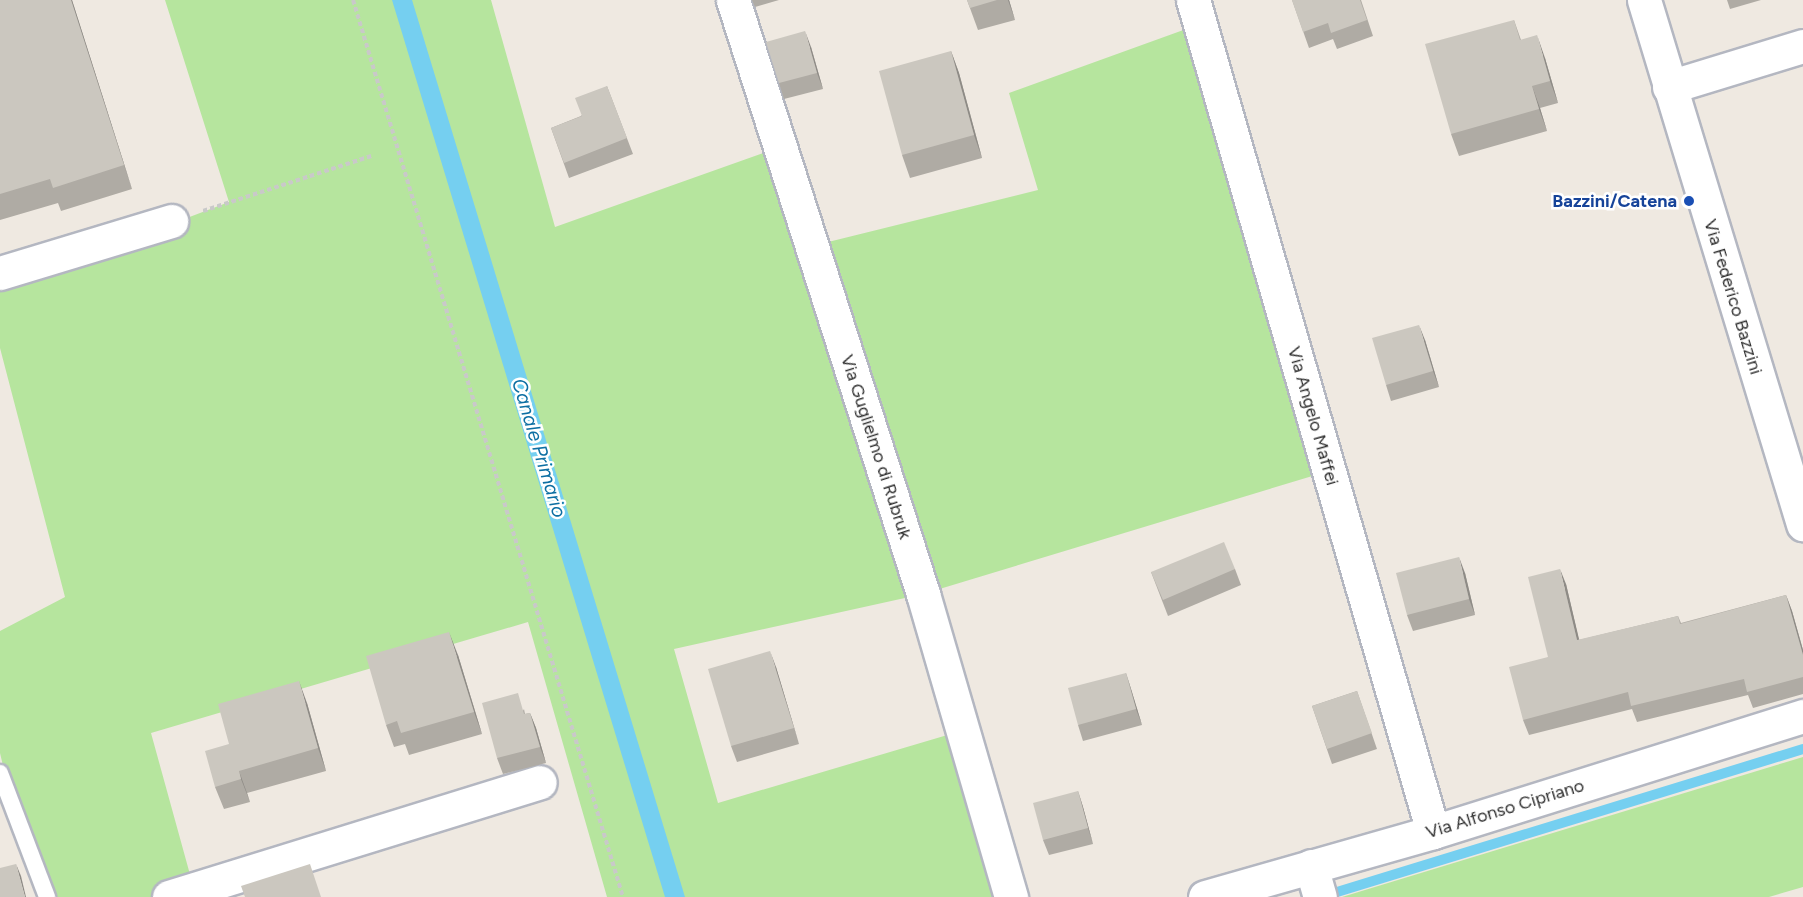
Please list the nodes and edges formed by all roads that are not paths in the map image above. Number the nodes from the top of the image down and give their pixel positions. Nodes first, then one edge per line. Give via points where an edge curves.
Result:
1 (733, 0) edge
2 (1193, 0) edge
3 (1644, 0) edge
4 (1803, 46) edge
5 (1669, 87) junction
6 (171, 221) road end
7 (0, 273) edge
8 (1803, 524) edge
9 (1803, 716) edge
10 (0, 773) edge
11 (540, 783) dead end
12 (1433, 832) junction
13 (1316, 882) edge
14 (47, 897) edge
15 (169, 897) edge
16 (1011, 897) edge
17 (1205, 897) edge

1 - 16 street, Via Guglielmo di Rubruk via 922,594
2 - 12 street, Via Angelo Maffei
3 - 5 street, Via Federico Bazzini
4 - 5 street
5 - 8 street, Via Federico Bazzini
6 - 7 street
9 - 12 street, Via Alfonso Cipriano
10 - 14 lane
11 - 15 street
12 - 13 street, Via Alfonso Cipriano
13 - 17 street, Via Alfonso Cipriano

